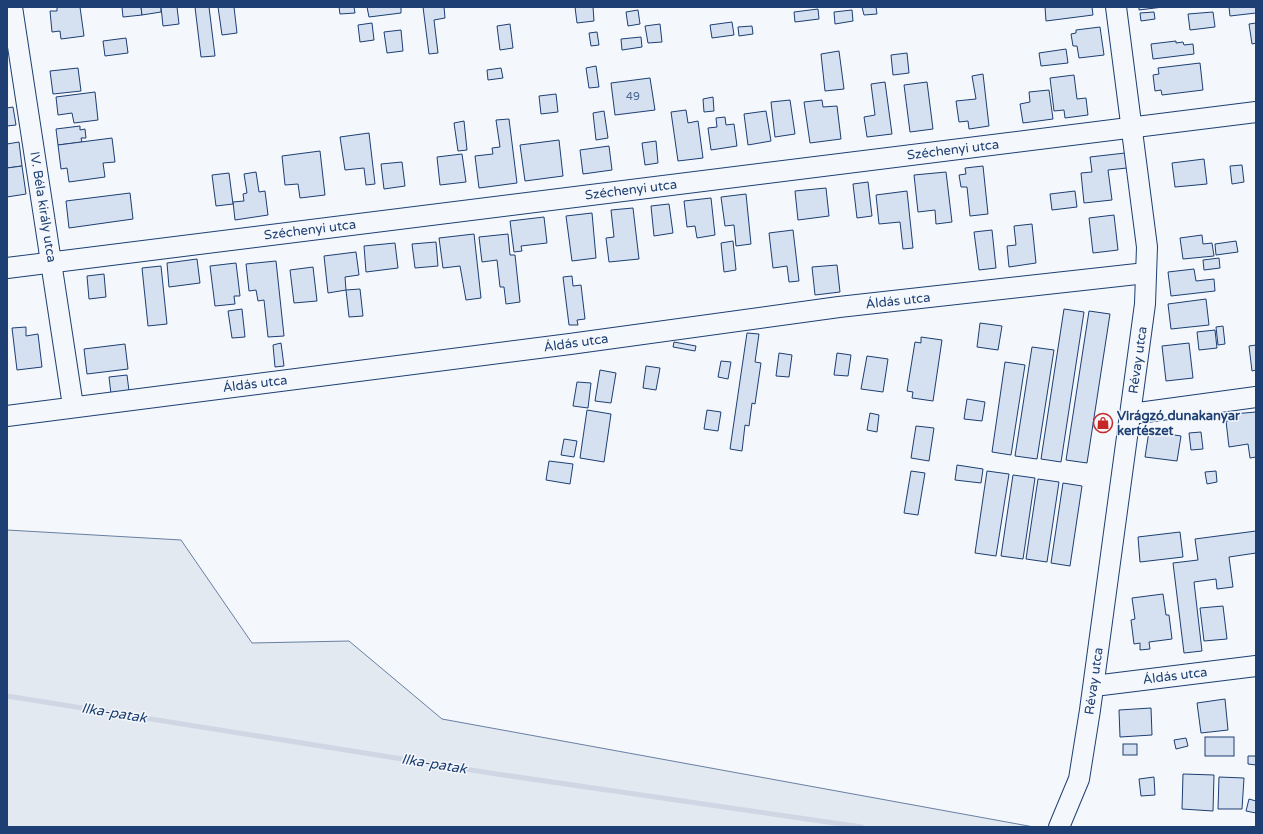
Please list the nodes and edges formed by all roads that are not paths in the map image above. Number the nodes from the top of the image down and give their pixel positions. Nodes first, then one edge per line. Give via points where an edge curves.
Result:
1 (12, 7) edge
2 (1116, 7) edge
3 (1256, 112) edge
4 (1131, 128) junction
5 (52, 263) junction
6 (7, 268) edge
7 (1146, 273) junction
8 (1256, 397) edge
9 (73, 406) junction
10 (1130, 414) junction
11 (7, 416) edge
12 (1256, 666) edge
13 (1094, 686) junction
14 (1059, 827) edge

1 - 5 street, IV. Béla király utca
2 - 4 street, Révay utca
3 - 4 street, Széchenyi utca
4 - 5 street, Széchenyi utca
4 - 7 street, Révay utca via 1147,247
5 - 6 street, Széchenyi utca
5 - 9 street, IV. Béla király utca
7 - 9 street, Áldás utca via 839,307 563,345
7 - 10 street, Révay utca via 1145,304
8 - 10 street
9 - 11 street, Áldás utca
10 - 13 street, Révay utca
12 - 13 street, Áldás utca
13 - 14 street, Révay utca via 1079,779

